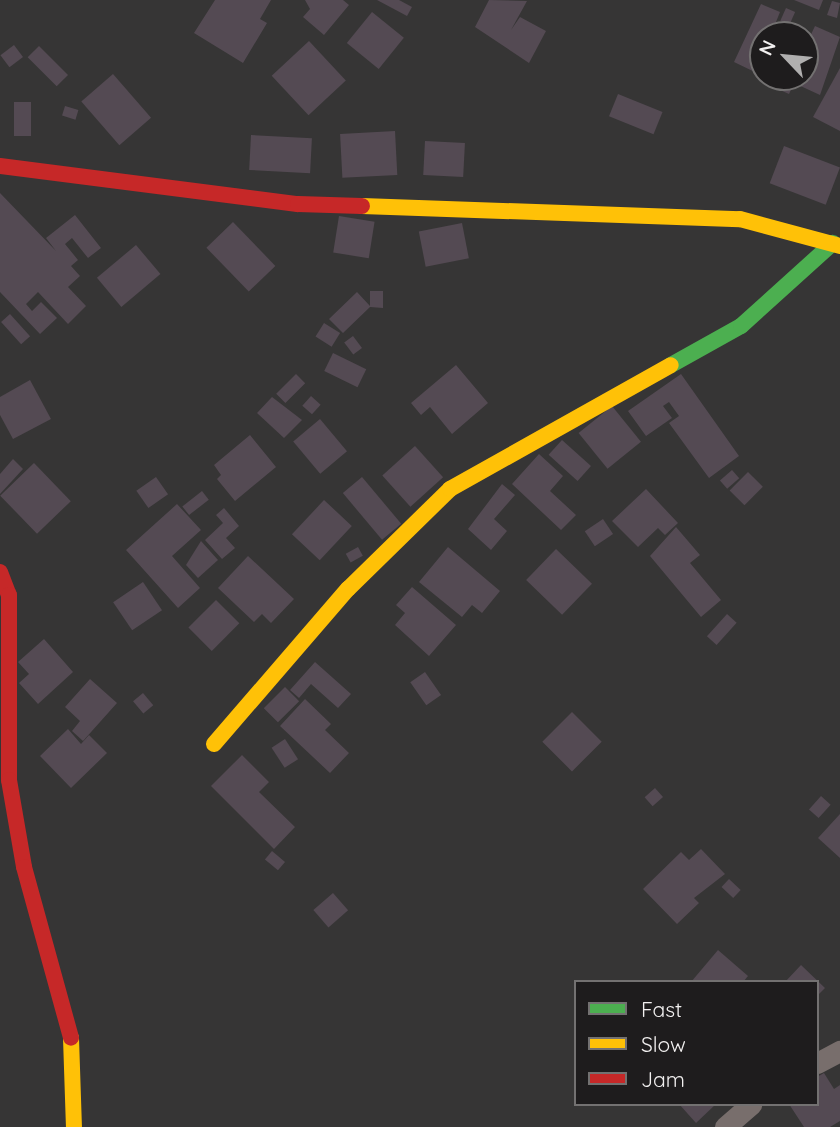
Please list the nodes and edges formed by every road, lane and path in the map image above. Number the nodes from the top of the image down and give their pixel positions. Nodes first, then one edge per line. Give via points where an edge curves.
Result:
1 (0, 166) edge
2 (837, 244) edge
3 (0, 572) edge
4 (214, 744) dead end
5 (840, 1051) edge
6 (819, 1062) edge
7 (749, 1106) edge
8 (74, 1127) edge
9 (725, 1127) edge

1 - 2 street via 298,204 740,219
2 - 4 street via 741,326 450,489 348,589
3 - 8 street via 9,595 9,780 24,867 70,1023
5 - 6 street
7 - 9 street

